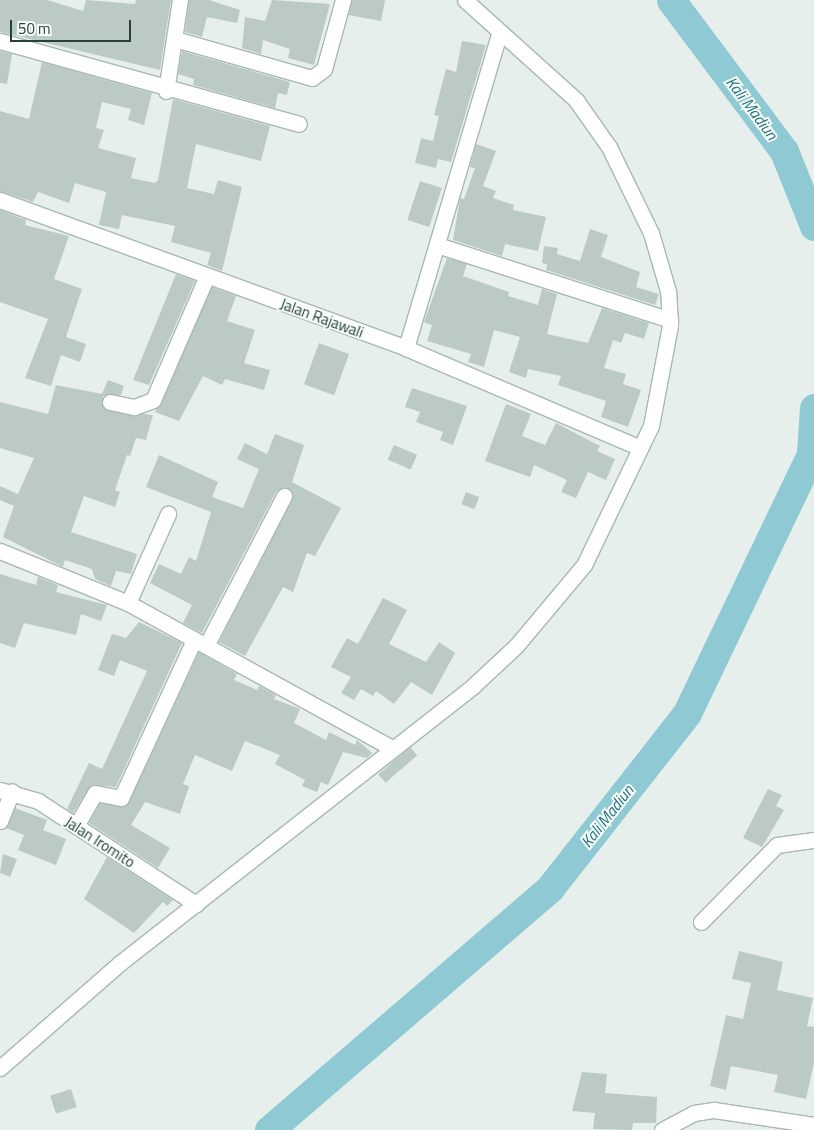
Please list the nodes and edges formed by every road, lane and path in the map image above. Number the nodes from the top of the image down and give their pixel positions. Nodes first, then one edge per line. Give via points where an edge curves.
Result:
1 (180, 0) edge
2 (343, 0) edge
3 (465, 0) edge
4 (499, 34) junction
5 (175, 39) junction
6 (0, 41) edge
7 (166, 91) junction
8 (299, 124) dead end
9 (0, 200) edge
10 (437, 245) junction
11 (207, 276) junction
12 (670, 320) junction
13 (406, 348) junction
14 (110, 402) dead end
15 (640, 448) junction
16 (284, 496) dead end
17 (168, 514) dead end
18 (0, 551) edge
19 (128, 603) junction
20 (201, 642) junction
21 (390, 747) junction
22 (6, 791) edge
23 (0, 821) edge
24 (76, 826) junction
25 (814, 840) edge
26 (196, 904) junction
27 (701, 922) dead end
28 (0, 1068) edge
29 (814, 1125) edge
30 (662, 1130) edge

1 - 5 street
2 - 5 street via 324,69 312,78
3 - 4 street
4 - 10 street
4 - 12 street via 576,100 609,148 661,259
5 - 7 street
6 - 7 street
7 - 8 street
9 - 11 street, Jalan Rajawali
10 - 12 street
10 - 13 street
11 - 13 street, Jalan Rajawali
11 - 14 street via 153,400 134,407
12 - 15 street via 658,399
13 - 15 street, Jalan Rajawali
15 - 21 street via 584,565 559,598 472,686
16 - 20 street
17 - 19 street
18 - 19 street
19 - 20 street
20 - 21 street
20 - 24 street via 121,798 95,793
21 - 26 street
22 - 23 street
22 - 24 street, Jalan Iromito via 38,801
24 - 26 street, Jalan Iromito
25 - 27 street via 777,845
26 - 28 street via 67,1007
29 - 30 street via 714,1110 694,1113

